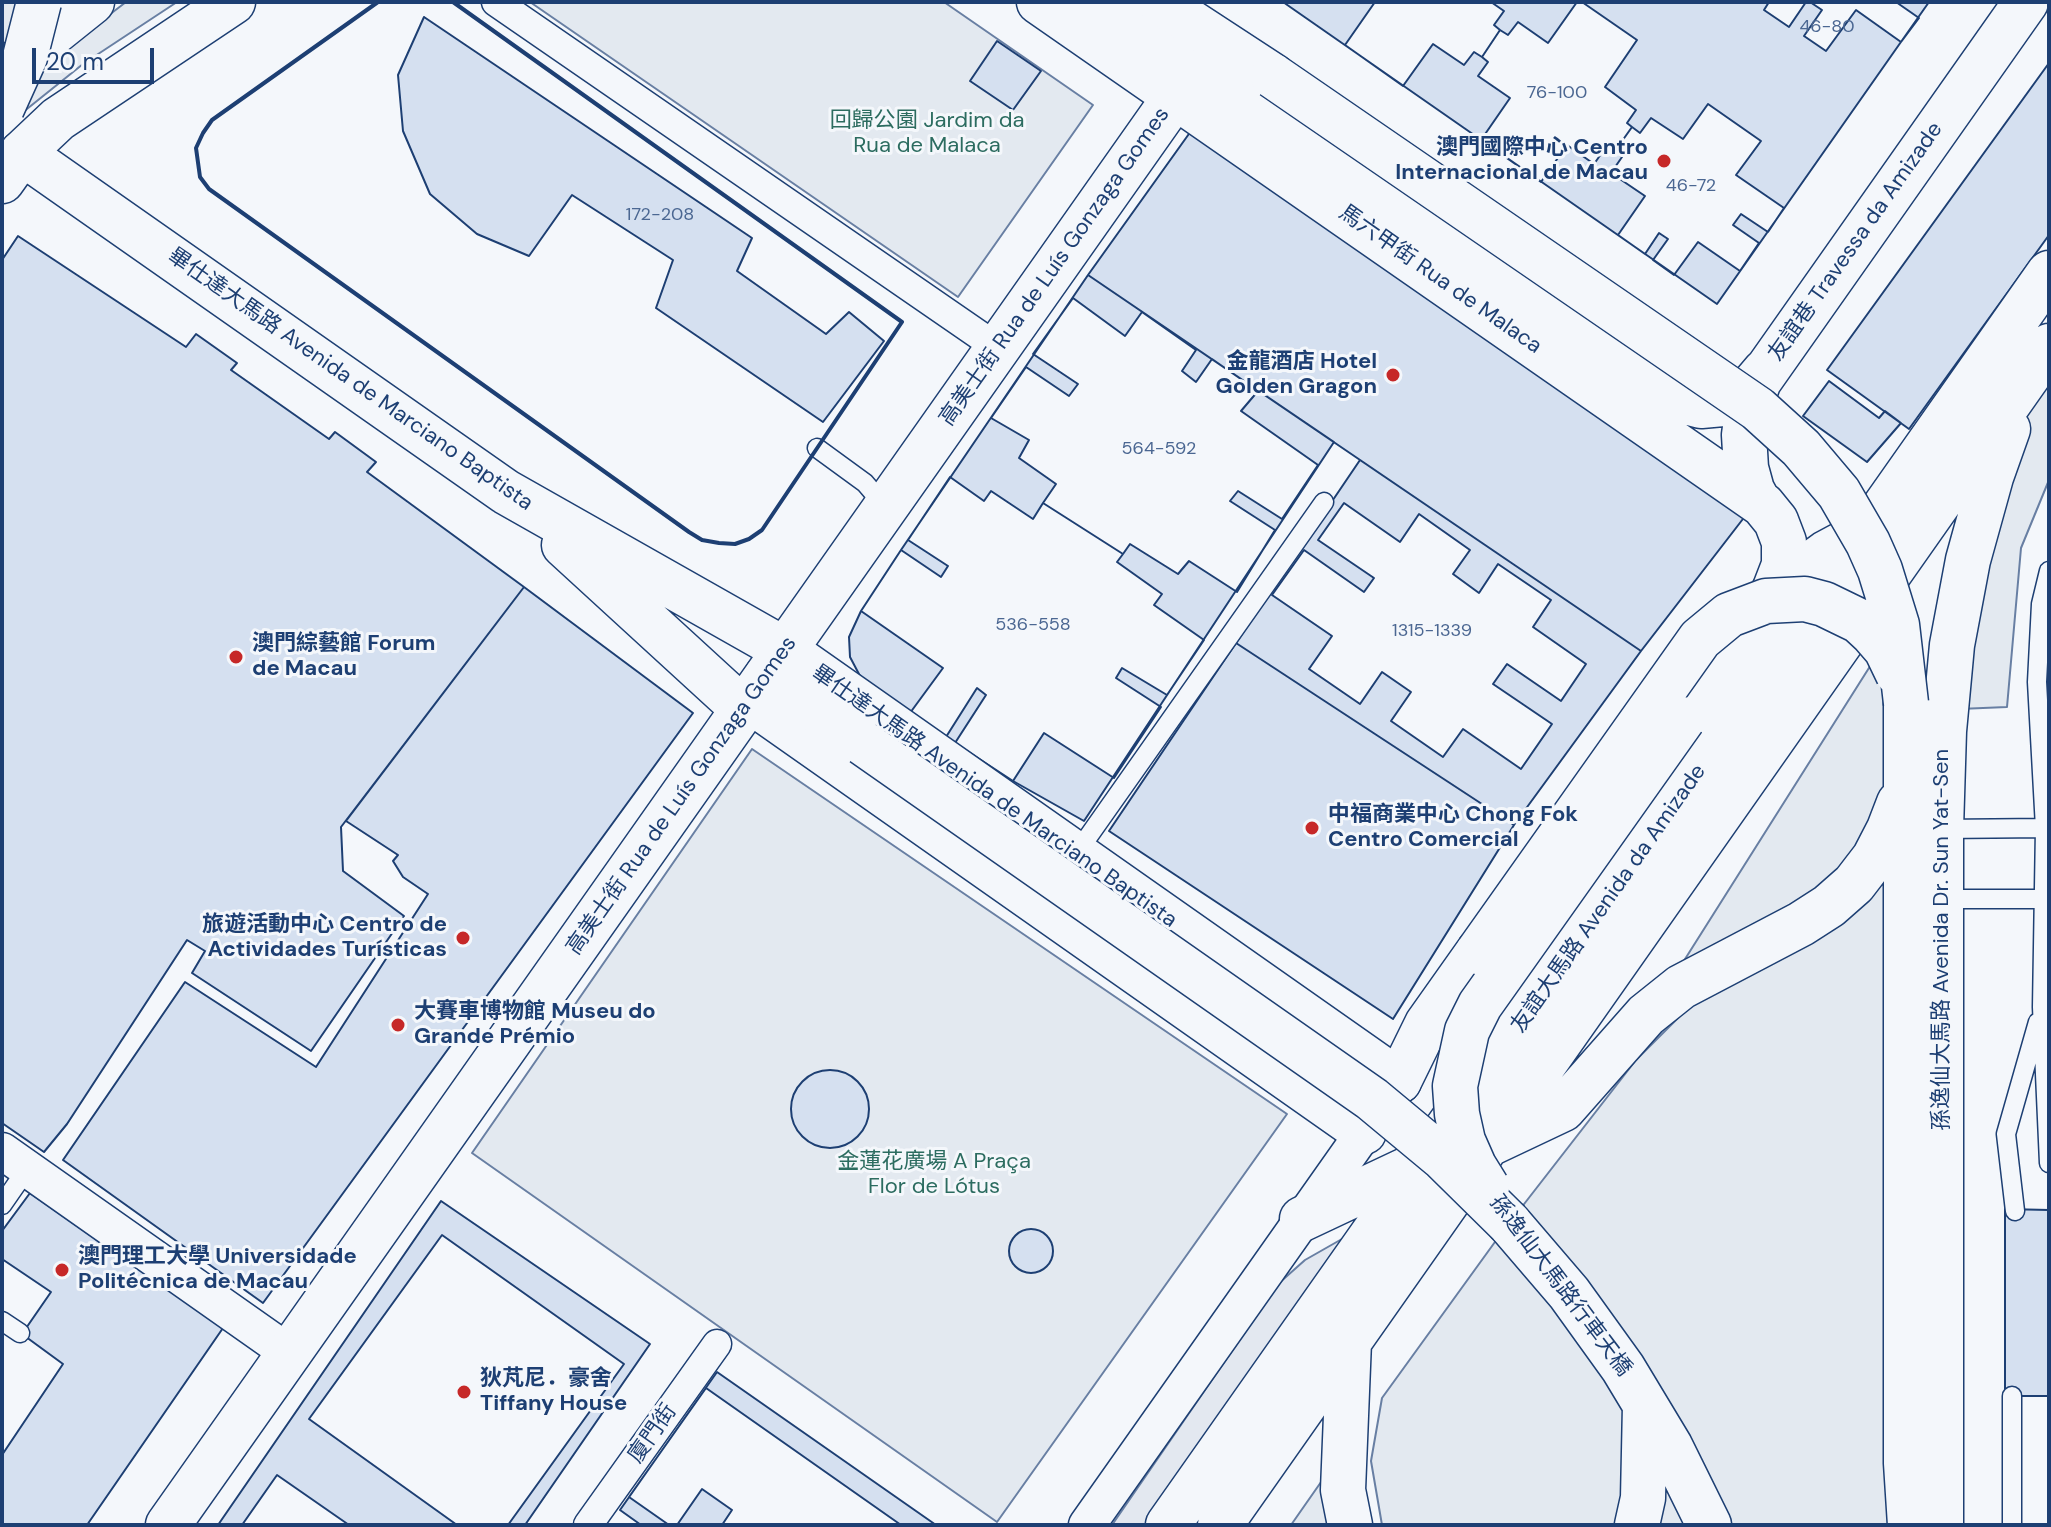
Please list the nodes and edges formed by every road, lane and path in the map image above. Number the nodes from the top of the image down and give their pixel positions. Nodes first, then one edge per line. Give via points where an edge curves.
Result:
1 (39, 2) edge
2 (92, 2) edge
3 (233, 2) edge
4 (496, 2) edge
5 (1039, 2) edge
6 (1101, 2) edge
7 (1160, 2) edge
8 (2026, 2) edge
9 (2, 74) edge
10 (1185, 82) junction
11 (2, 108) edge
12 (9, 167) edge
13 (2049, 273) edge
14 (998, 348) junction
15 (2041, 357) edge
16 (1765, 371) junction
17 (817, 448) dead end
18 (506, 492) junction
19 (882, 494) junction
20 (1758, 501) junction
21 (1324, 502) dead end
22 (1867, 531) junction
23 (2049, 571) edge
24 (1774, 591) junction
25 (761, 684) junction
26 (1906, 703) junction
27 (2044, 728) edge
28 (1906, 766) junction
29 (2045, 828) junction
30 (1941, 829) junction
31 (1076, 854) junction
32 (1941, 899) junction
33 (2045, 899) junction
34 (2047, 1010) edge
35 (1340, 1039) junction
36 (1399, 1081) junction
37 (1304, 1090) junction
38 (1364, 1132) junction
39 (1488, 1144) junction
40 (15, 1160) edge
41 (1424, 1161) junction
42 (2049, 1163) edge
43 (2, 1205) edge
44 (2015, 1211) dead end
45 (1302, 1219) junction
46 (1509, 1223) junction
47 (2, 1321) edge
48 (20, 1333) dead end
49 (1349, 1341) junction
50 (717, 1344) dead end
51 (289, 1353) junction
52 (2012, 1396) dead end
53 (1645, 1405) junction
54 (168, 1525) edge
55 (588, 1525) edge
56 (1087, 1525) edge
57 (1168, 1525) edge
58 (1220, 1525) edge
59 (1350, 1525) edge
60 (1637, 1525) edge
61 (1709, 1525) edge
62 (1910, 1525) edge
63 (1941, 1525) edge
64 (2012, 1525) edge

1 - 11 main road, bridge via 25,57
2 - 9 main road
3 - 12 main road via 58,119
4 - 14 street
5 - 10 main road, 馬六甲街 Rua de Malaca
6 - 10 main road, 馬六甲街 Rua de Malaca
7 - 26 main road, bridge via 1758,409 1801,448 1839,493 1880,570 1897,625
8 - 16 main road, 友誼巷 Travessa da Amizade
10 - 14 main road, 高美士街 Rua de Luís Gonzaga Gomes
10 - 16 main road, 馬六甲街 Rua de Malaca via 1674,399 1701,406 1723,404 1748,391
10 - 20 main road, 馬六甲街 Rua de Malaca
12 - 18 main road, 畢仕達大馬路 Avenida de Marciano Baptista
13 - 22 main road, 友誼大馬路 Avenida da Amizade
14 - 19 main road, 高美士街 Rua de Luís Gonzaga Gomes
15 - 30 main road, 孫逸仙大馬路 Avenida Dr. Sun Yat-Sen via 1991,477 1959,603 1947,688
15 - 39 main road, 友誼大馬路 Avenida da Amizade
16 - 20 main road, 友誼巷 Travessa da Amizade via 1750,402 1744,435 1746,468
17 - 19 lane
18 - 25 main road
18 - 25 main road, 畢仕達大馬路 Avenida de Marciano Baptista
19 - 25 main road, 高美士街 Rua de Luís Gonzaga Gomes
20 - 24 main road, 馬六甲街 Rua de Malaca via 1776,521 1784,542 1784,565
21 - 31 lane
22 - 24 main road
22 - 41 main road, 友誼大馬路 Avenida da Amizade
23 - 27 lane via 2041,604 2037,682
24 - 46 main road, 孫逸仙大馬路行車天橋, bridge via 1480,1005 1467,1031 1455,1086 1457,1114 1474,1166
25 - 31 main road, 畢仕達大馬路 Avenida de Marciano Baptista
25 - 37 main road, 畢仕達大馬路 Avenida de Marciano Baptista
25 - 46 main road, bridge via 863,743 1372,1099
25 - 51 main road, 高美士街 Rua de Luís Gonzaga Gomes
26 - 28 main road
26 - 36 main road, bridge via 1886,649 1842,611 1805,599 1785,599 1729,615 1700,639 1427,1024
27 - 29 lane
28 - 39 main road via 1889,829 1854,884 1801,924 1681,987 1646,1015 1563,1109
28 - 62 main road
29 - 30 lane
29 - 33 lane
30 - 32 main road, 孫逸仙大馬路 Avenida Dr. Sun Yat-Sen
31 - 35 main road, 畢仕達大馬路 Avenida de Marciano Baptista
32 - 33 lane
32 - 63 main road, 孫逸仙大馬路 Avenida Dr. Sun Yat-Sen
33 - 34 lane
34 - 42 lane
34 - 44 lane via 2006,1134
35 - 36 main road, 畢仕達大馬路 Avenida de Marciano Baptista
35 - 37 main road via 1341,1053 1329,1078
36 - 38 street
37 - 38 main road, 畢仕達大馬路 Avenida de Marciano Baptista
38 - 45 street
39 - 49 main road, 友誼大馬路 Avenida da Amizade
40 - 43 lane
40 - 51 street
41 - 45 main road
41 - 57 main road, 友誼大馬路 Avenida da Amizade
45 - 56 street
46 - 53 main road, 孫逸仙大馬路行車天橋 via 1569,1293
47 - 48 lane
49 - 58 main road, 友誼大馬路 Avenida da Amizade
49 - 59 main road via 1343,1490
50 - 55 street, 廈門街
51 - 54 main road, 高美士街 Rua de Luís Gonzaga Gomes
52 - 64 lane
53 - 60 main road via 1643,1498
53 - 61 main road, 孫逸仙大馬路行車天橋

